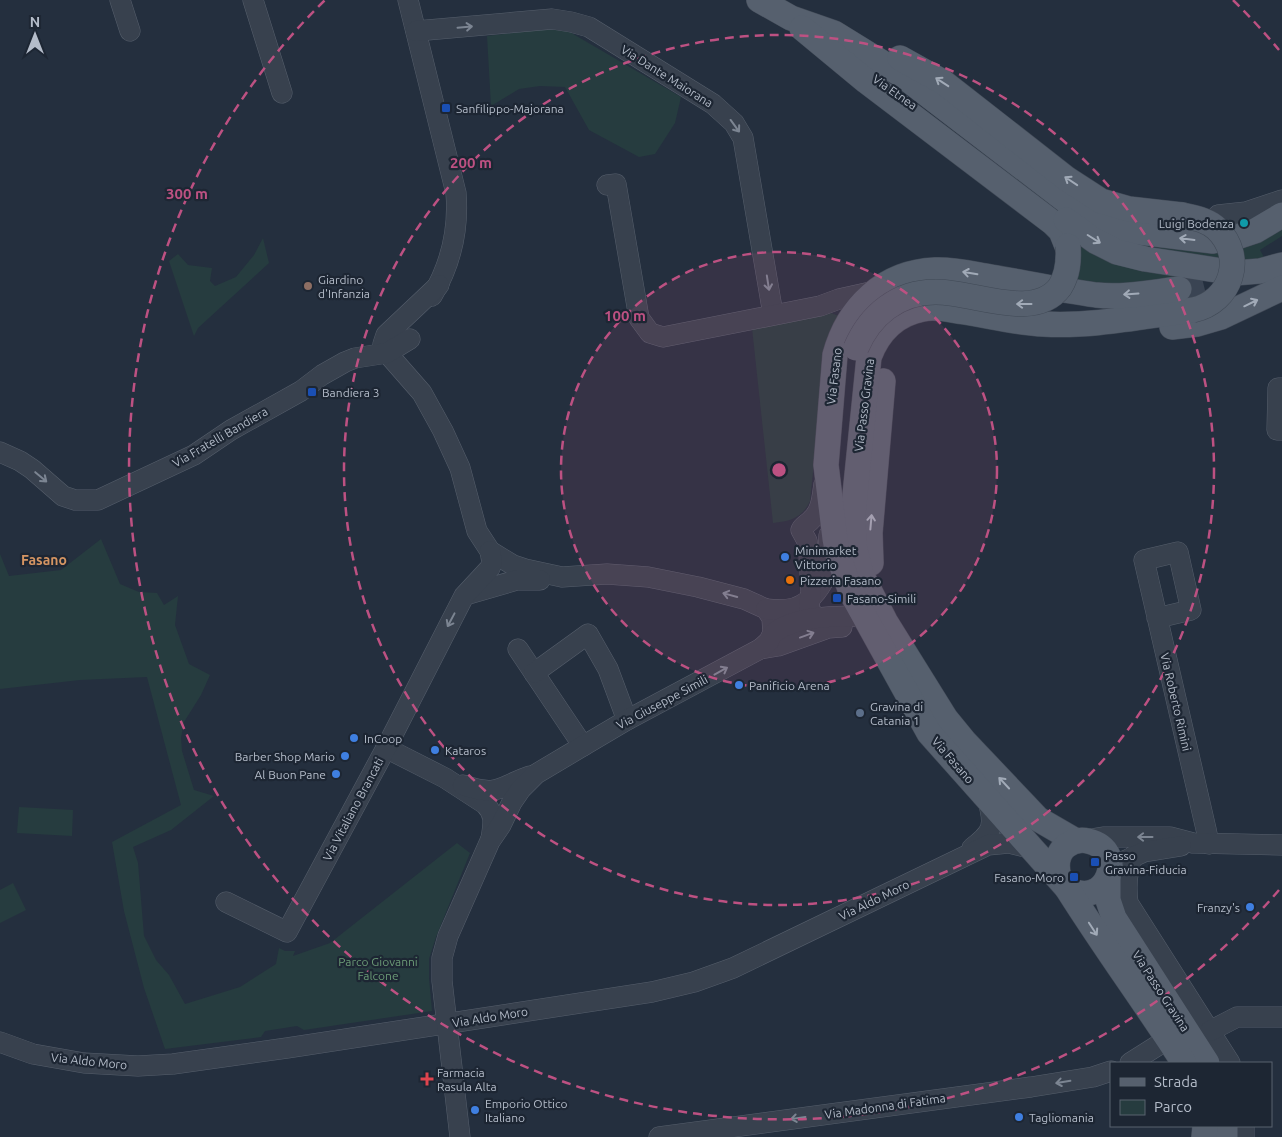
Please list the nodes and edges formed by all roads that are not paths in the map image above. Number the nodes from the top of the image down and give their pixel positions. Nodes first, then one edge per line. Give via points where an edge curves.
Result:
1 (120, 0) edge
2 (254, 0) edge
3 (408, 0) edge
4 (759, 0) edge
5 (130, 31) dead end
6 (416, 31) junction
7 (823, 35) junction
8 (282, 94) dead end
9 (612, 185) dead end
10 (1282, 201) edge
11 (1218, 215) dead end
12 (1282, 215) edge
13 (1255, 231) junction
14 (1068, 246) joint
15 (1276, 265) edge
16 (439, 285) junction
17 (1179, 289) tunnel mouth
18 (875, 291) junction
19 (820, 306) junction
20 (773, 314) junction
21 (848, 321) junction
22 (410, 339) junction
23 (387, 344) junction
24 (863, 350) junction
25 (1280, 388) edge
26 (422, 393) junction
27 (1282, 430) edge
28 (0, 452) edge
29 (826, 465) junction
30 (831, 513) junction
31 (490, 551) junction
32 (562, 577) junction
33 (464, 596) junction
34 (766, 609) junction
35 (813, 609) junction
36 (1157, 618) junction
37 (869, 626) junction
38 (767, 642) junction
39 (518, 649) dead end
40 (914, 667) junction
41 (534, 673) junction
42 (627, 720) junction
43 (583, 746) junction
44 (386, 748) junction
45 (536, 774) junction
46 (445, 778) junction
47 (988, 801) junction
48 (1080, 840) junction
49 (490, 841) junction
50 (1201, 844) junction
51 (1282, 845) edge
52 (1033, 849) junction
53 (1133, 856) junction
54 (957, 859) junction
55 (1109, 874) junction
56 (1063, 883) junction
57 (226, 902) dead end
58 (1282, 1017) edge
59 (447, 1024) junction
60 (1210, 1031) junction
61 (1168, 1039) junction
62 (0, 1042) edge
63 (1132, 1062) edge
64 (1183, 1062) edge
65 (1206, 1062) edge
66 (1229, 1062) edge
67 (1110, 1071) edge
68 (460, 1137) edge
69 (659, 1137) edge

1 - 5 street
2 - 8 street
3 - 6 street
4 - 7 main road
6 - 16 street via 458,210 453,248
6 -> 20 street, Via Dante Maiorana via 552,19 571,22 589,27 713,104 734,123 743,138
13 -> 7 main road, Via Etnea via 1224,240 1202,241 1114,229 1101,224 1078,210 902,75
7 - 14 main road, Via Etnea via 866,81 1053,223
7 -> 15 main road, Via Etnea via 1095,241 1117,252 1223,272 1248,273
24 -> 7 main road, Via Passo Gravina, bridge via 903,315 923,309 944,309 1055,325 1194,310 1209,305 1222,294 1230,278 1232,262 1228,244 1216,228 1198,218 1129,209 1101,201 1067,179 943,82 898,57
9 - 20 street via 639,318 650,333 662,337
10 - 11 street via 1246,212
10 - 13 street
12 - 13 main road, Via Etnea
14 -> 24 main road, Via Fasano, bridge via 1066,276 1058,289 1045,300 1024,305 949,292 911,295 890,305 874,318 861,336
40 -> 15 main road, Via Passo Gravina via 878,589 870,554 883,373 887,356 898,340 914,327 934,322 1072,339 1188,326 1221,317
16 - 22 street
16 - 23 street
17 -> 18 main road, Via Fasano via 1097,295 935,270 906,275
18 - 19 street
18 - 21 main road, Via Fasano
19 - 20 street
19 - 21 street via 842,307
21 - 29 main road, Via Fasano via 835,354
22 - 23 street
22 - 26 street via 410,356
23 - 26 street
28 -> 23 street, Via Fratelli Bandiera via 32,469 64,496 75,500 98,500 194,455 301,391 297,377 302,372 370,344
24 - 30 main road, Via Fasano via 850,379
24 - 40 main road, Via Passo Gravina via 867,367 853,514 854,545 866,585
25 - 27 street via 1277,430
26 - 31 street via 460,468 476,531
29 - 30 main road, Via Fasano
29 - 35 street via 821,504 816,516 801,530 809,548
30 - 35 street via 826,575
30 - 37 main road, Via Fasano via 841,564
31 - 32 street via 519,568
31 - 33 street, Via Vitaliano Brancati via 490,568
32 - 33 street via 517,580
34 -> 32 street via 756,603 708,590 648,578 607,574
33 -> 44 street, Via Vitaliano Brancati
34 - 35 street
34 - 38 street via 772,618
35 - 37 street, Via Giuseppe Simili
35 - 38 street, Via Giuseppe Simili
36 - 36 street, Via Roberto Rimini via 1144,560 1178,552 1191,610
36 - 50 street, Via Roberto Rimini
38 -> 37 street via 778,646 836,626 862,630
37 - 47 main road, Via Fasano via 929,733
42 -> 38 street, Via Giuseppe Simili
39 - 41 street
48 -> 40 main road, Via Passo Gravina via 1038,819 946,719
41 - 42 street via 588,634 608,670
41 - 43 street
42 - 43 street, Via Giuseppe Simili
43 - 45 street, Via Giuseppe Simili
44 - 46 street, Via Giuseppe Simili
44 - 57 street, Via Vitaliano Brancati via 287,932
45 - 46 street via 494,791 480,790
45 - 49 street, Via Giuseppe Simili via 512,802
46 - 49 street, Via Giuseppe Simili via 490,809 494,821
47 - 52 main road, Via Fasano
47 - 54 street via 993,818 990,833
50 -> 48 street via 1170,837
48 - 55 main road via 1095,842 1104,849 1109,858
48 - 56 main road via 1064,848 1058,857 1056,868
49 - 59 street, Via Giuseppe Simili via 448,936 442,958
50 - 51 street
50 - 53 street
52 - 54 street via 997,843
52 - 56 main road, Via Fasano
53 - 55 street
53 - 60 street via 1126,880 1128,904
54 - 59 street, Via Aldo Moro via 733,968 694,982 652,992
55 - 56 main road via 1099,889 1086,894 1072,891
55 - 65 main road, Via Passo Gravina via 1108,900 1114,918
56 -> 61 main road, Via Fasano
58 - 60 street via 1237,1017
59 - 62 street, Via Aldo Moro via 172,1064 138,1066 84,1063 33,1054
59 - 68 street, Via Giuseppe Simili
60 - 66 street
61 - 63 street
61 - 64 main road, Via Fasano
67 -> 69 street, Via Madonna di Fatima via 1031,1087

